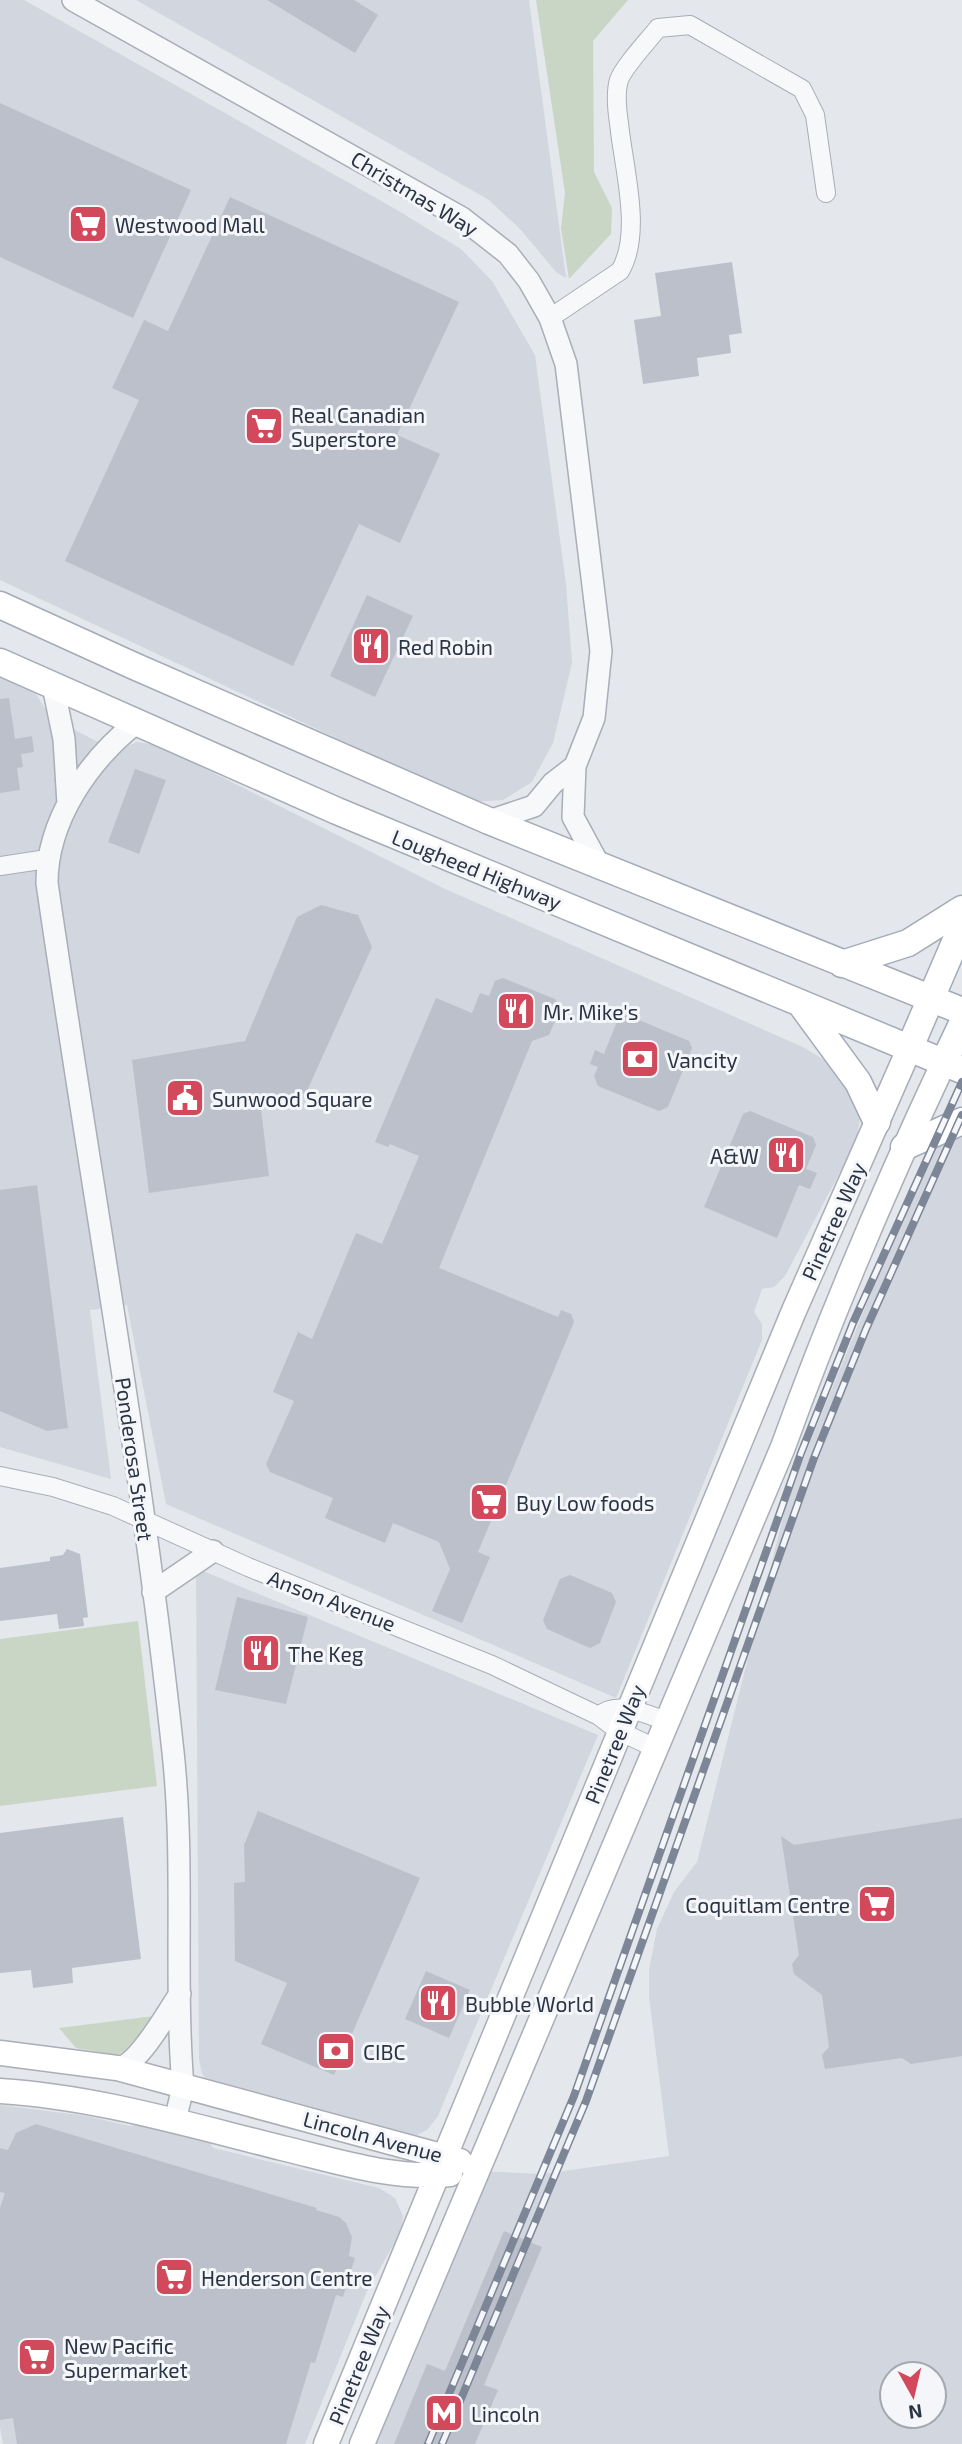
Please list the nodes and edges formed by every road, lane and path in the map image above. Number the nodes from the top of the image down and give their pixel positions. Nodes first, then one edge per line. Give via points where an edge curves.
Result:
1 (73, 0) edge
2 (826, 193) dead end
3 (550, 318) junction
4 (0, 605) edge
5 (0, 662) edge
6 (52, 686) junction
7 (136, 723) junction
8 (575, 766) junction
9 (68, 804) junction
10 (489, 821) junction
11 (47, 859) junction
12 (598, 865) junction
13 (0, 866) edge
14 (962, 909) edge
15 (962, 926) edge
16 (842, 964) junction
17 (930, 999) junction
18 (800, 1003) junction
19 (962, 1011) edge
20 (962, 1024) edge
21 (910, 1047) junction
22 (953, 1066) edge
23 (962, 1121) edge
24 (877, 1122) junction
25 (904, 1147) junction
26 (0, 1476) edge
27 (144, 1521) junction
28 (214, 1551) junction
29 (153, 1592) junction
30 (624, 1721) junction
31 (666, 1721) junction
32 (655, 1748) junction
33 (180, 1994) junction
34 (0, 2053) edge
35 (117, 2068) junction
36 (183, 2087) junction
37 (0, 2091) edge
38 (175, 2122) junction
39 (440, 2165) junction
40 (475, 2171) junction
41 (326, 2444) edge
42 (362, 2444) edge

1 - 3 street, Christmas Way via 462,218 508,254
2 - 3 street via 815,115 802,89 690,25 658,28 619,79 617,108 631,230 626,261 620,271
3 - 8 street, Christmas Way via 569,384 600,632 594,718
4 - 10 main road
5 - 6 main road, Lougheed Highway
6 - 7 main road, Lougheed Highway
6 - 9 street, Ponderosa Street via 64,739
7 - 9 street, Ponderosa Street via 101,754
7 - 18 main road, Lougheed Highway
8 - 10 street, Christmas Way via 534,806
8 - 12 street, Christmas Way via 573,817
9 - 11 street, Ponderosa Street
10 - 12 main road
11 - 13 street
11 - 27 street, Ponderosa Street
12 - 16 main road
14 - 16 main road via 908,943
15 - 17 main road
16 - 17 main road
17 - 19 main road
17 - 21 main road
18 - 21 main road, Lougheed Highway
18 - 24 main road via 858,1082
20 - 22 main road
21 - 22 main road, Lougheed Highway
21 - 24 main road, Pinetree Way
22 - 25 main road, Pinetree Way
23 - 25 main road
24 - 30 main road, Pinetree Way
25 - 31 main road, Pinetree Way
26 - 27 street, Anson Avenue via 87,1497
27 - 28 street, Anson Avenue
27 - 29 street, Ponderosa Street
28 - 29 street
28 - 30 street, Anson Avenue via 492,1665 599,1716 606,1710
29 - 33 street, Ponderosa Street via 178,1801
30 - 31 street
30 - 32 street
30 - 39 main road, Pinetree Way
31 - 32 main road, Pinetree Way
32 - 40 main road, Pinetree Way
33 - 35 street via 136,2058 125,2068
33 - 36 street, Ponderosa Street
34 - 35 main road, Lincoln Avenue
35 - 36 main road, Lincoln Avenue
36 - 38 street, Ponderosa Street
36 - 39 main road, Lincoln Avenue
37 - 38 main road, Lincoln Avenue via 79,2100
38 - 39 main road, Lincoln Avenue via 353,2165
39 - 40 main road, Lincoln Avenue
39 - 41 main road, Pinetree Way
40 - 42 main road, Pinetree Way

